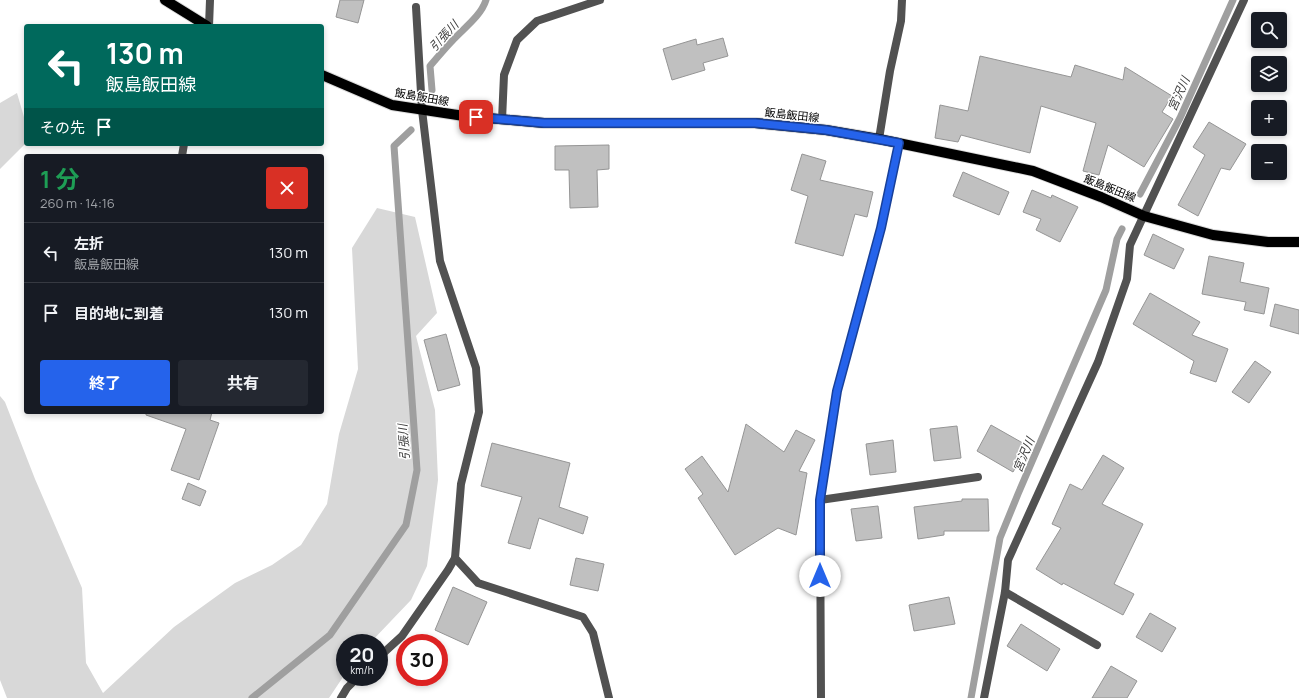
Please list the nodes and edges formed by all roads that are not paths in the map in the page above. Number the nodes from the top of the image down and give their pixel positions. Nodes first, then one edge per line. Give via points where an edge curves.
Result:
1 (165, 0) edge
2 (210, 0) edge
3 (600, 0) edge
4 (902, 0) edge
5 (1244, 0) edge
6 (416, 8) dead end
7 (205, 24) edge
8 (208, 24) edge
9 (324, 76) edge
10 (422, 110) junction
11 (502, 120) junction
12 (879, 139) junction
13 (899, 143) junction
14 (1144, 216) junction
15 (1299, 242) edge
16 (978, 477) dead end
17 (820, 500) junction
18 (455, 558) junction
19 (1005, 592) junction
20 (1097, 645) dead end
21 (388, 649) edge
22 (349, 686) edge
23 (341, 698) edge
24 (609, 698) edge
25 (822, 698) edge
26 (984, 698) edge

1 - 7 main road
2 - 8 street
3 - 11 street via 537,20 517,40 504,75
4 - 12 street via 901,21
5 - 14 street
6 - 10 street
9 - 10 main road, 飯島飯田線 via 392,105
10 - 11 main road, 飯島飯田線
10 - 18 street via 440,261 476,368 479,412 461,484
11 - 12 main road, 飯島飯田線 via 544,123 755,123 826,130
12 - 13 main road, 飯島飯田線
13 - 14 main road, 飯島飯田線 via 1033,171
13 - 17 street via 881,228 837,391
14 - 15 main road, 飯島飯田線 via 1213,235 1268,242
14 - 19 street via 1130,245 1127,279 1098,362 1008,560
16 - 17 street
17 - 25 street
18 - 21 street via 402,636
18 - 24 street via 478,583 583,617 593,632
19 - 20 street
19 - 26 street
22 - 23 street

